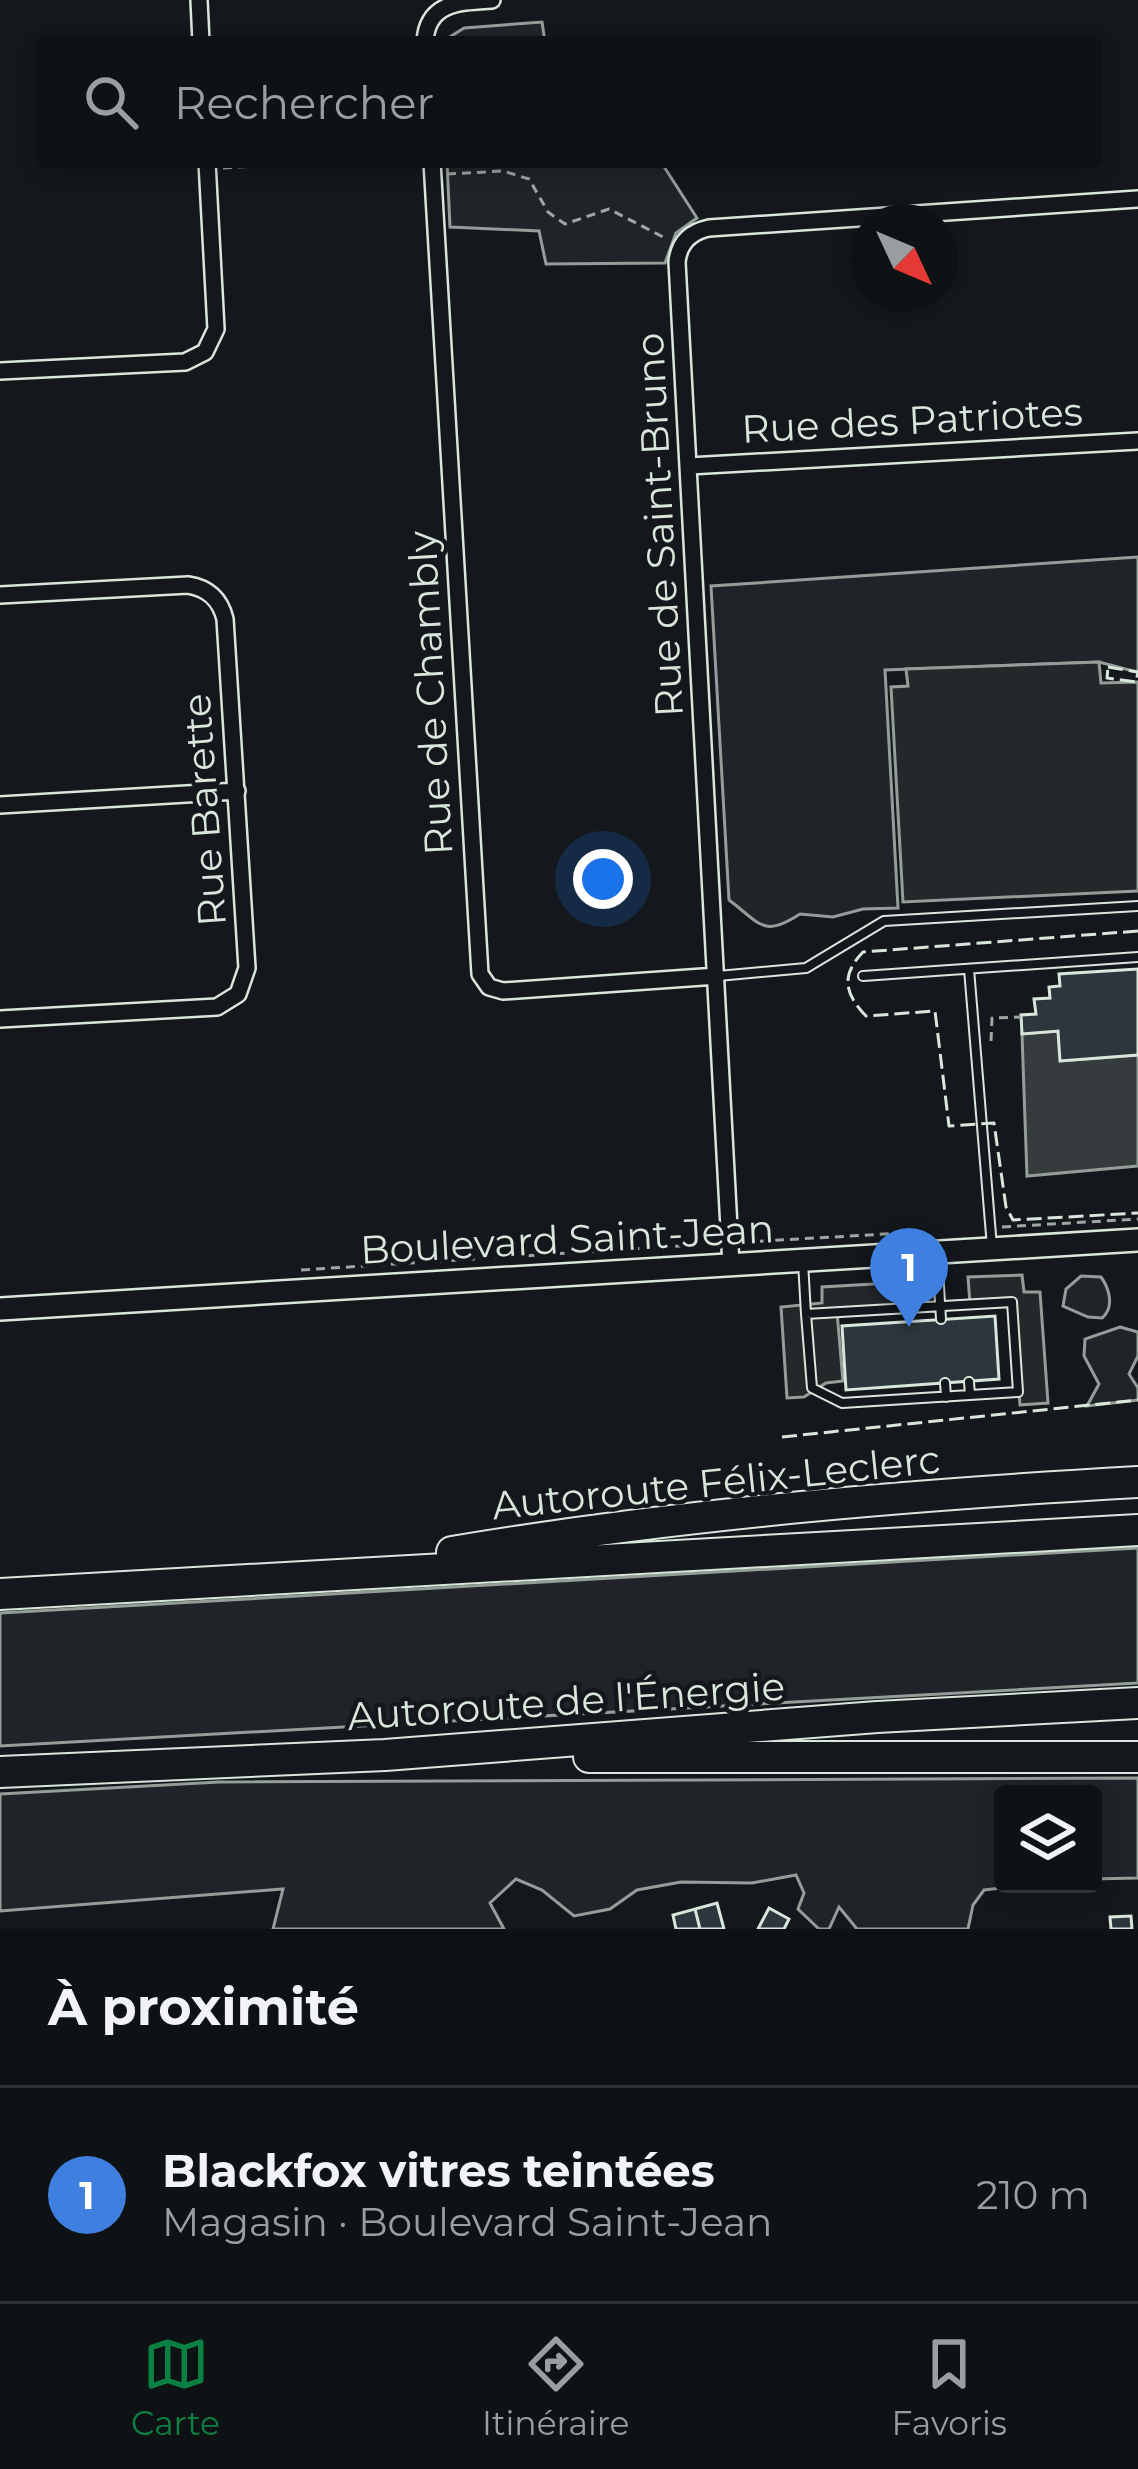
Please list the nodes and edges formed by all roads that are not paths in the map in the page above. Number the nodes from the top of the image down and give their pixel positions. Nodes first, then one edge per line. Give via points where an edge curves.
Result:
1 (199, 0) edge
2 (492, 0) edge
3 (201, 36) edge
4 (426, 36) edge
5 (207, 168) edge
6 (433, 168) edge
7 (1138, 199) edge
8 (0, 371) edge
9 (1138, 441) edge
10 (689, 466) junction
11 (0, 595) edge
12 (237, 791) junction
13 (0, 805) edge
14 (1138, 906) edge
15 (1138, 957) edge
16 (969, 969) junction
17 (717, 976) junction
18 (863, 976) dead end
19 (0, 1019) edge
20 (1138, 1240) edge
21 (936, 1242) junction
22 (992, 1249) junction
23 (802, 1260) junction
24 (731, 1264) junction
25 (966, 1304) junction
26 (940, 1306) junction
27 (0, 1309) edge
28 (806, 1313) junction
29 (966, 1318) dead end
30 (941, 1319) dead end
31 (970, 1382) dead end
32 (944, 1383) dead end
33 (970, 1395) junction
34 (946, 1396) junction
35 (1138, 1483) edge
36 (1138, 1530) edge
37 (305, 1577) junction
38 (0, 1594) edge
39 (1138, 1703) edge
40 (385, 1755) junction
41 (1138, 1757) edge
42 (0, 1772) edge

1 - 3 street
2 - 4 street via 440,9
5 - 8 street via 215,329 205,352 185,362
6 - 17 street, Rue de Chambly via 481,977 503,992
7 - 10 street, Rue de Saint-Bruno via 695,232 677,262
9 - 10 street, Rue des Patriotes
10 - 17 street, Rue de Saint-Bruno
11 - 12 street, Rue Barette via 188,585 209,592 225,620
12 - 13 street
12 - 19 street, Rue Barette via 247,971 236,997 217,1007
14 - 17 lane via 884,921 806,968
15 - 16 lane
16 - 18 lane
16 - 22 lane
17 - 24 street, Rue de Saint-Bruno
20 - 22 street, Boulevard Saint-Jean
21 - 22 street, Boulevard Saint-Jean
21 - 23 street, Boulevard Saint-Jean
21 - 26 lane
23 - 24 street, Boulevard Saint-Jean
23 - 28 lane
24 - 27 street, Boulevard Saint-Jean
25 - 26 lane
25 - 29 lane
25 - 33 lane via 1012,1302 1018,1392
26 - 28 lane
26 - 30 lane
28 - 34 lane via 812,1388 842,1403
31 - 33 lane
32 - 34 lane
33 - 34 lane
35 - 37 highway, Autoroute Félix-Leclerc via 597,1528
36 - 37 highway
37 - 38 highway
39 - 40 highway, Autoroute de l'Énergie
40 - 41 highway
40 - 42 highway, Autoroute de l'Énergie

